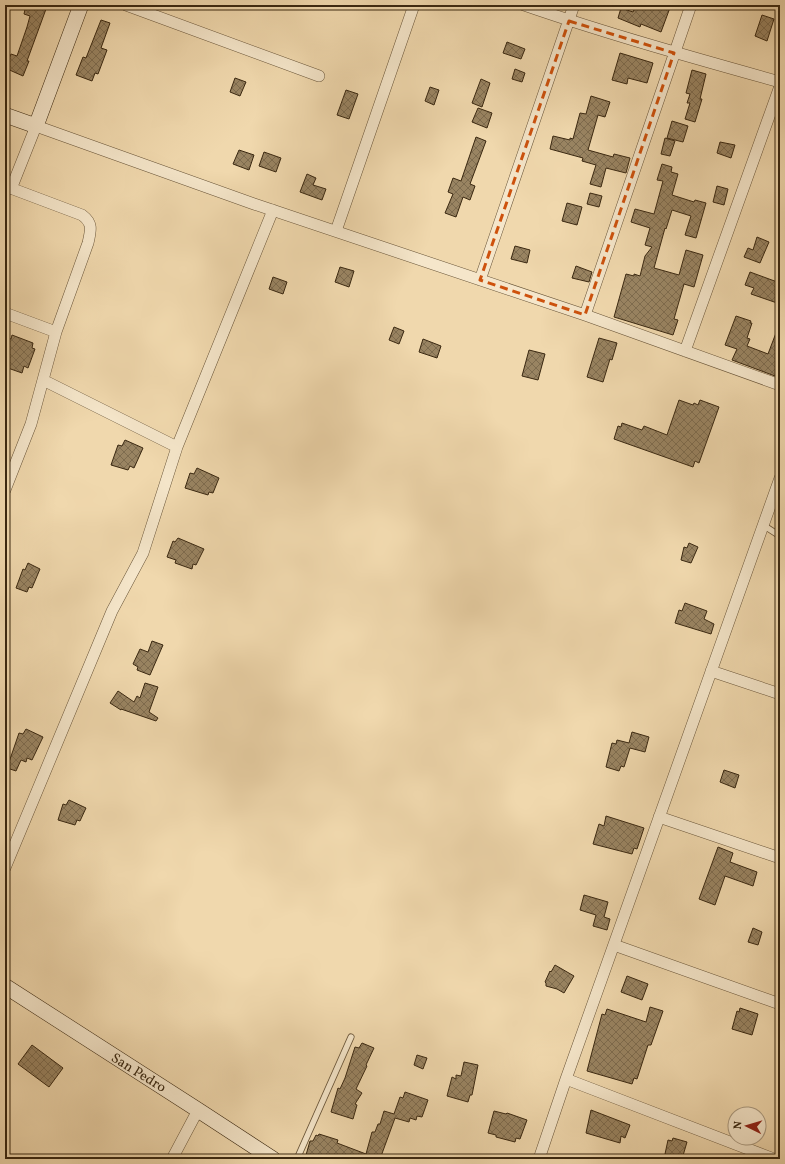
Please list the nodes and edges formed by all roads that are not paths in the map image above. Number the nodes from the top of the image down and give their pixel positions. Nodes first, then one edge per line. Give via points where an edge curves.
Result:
1 (81, 5) edge
2 (126, 5) edge
3 (414, 5) edge
4 (524, 5) edge
5 (574, 5) edge
6 (692, 5) edge
7 (569, 21) junction
8 (674, 53) junction
9 (319, 76) dead end
10 (780, 82) edge
11 (780, 86) edge
12 (5, 115) edge
13 (36, 126) junction
14 (8, 188) edge
15 (273, 210) junction
16 (336, 231) junction
17 (480, 280) junction
18 (5, 313) edge
19 (585, 315) junction
20 (56, 332) junction
21 (685, 351) junction
22 (43, 380) junction
23 (780, 385) edge
24 (177, 447) junction
25 (780, 478) edge
26 (5, 490) edge
27 (763, 525) junction
28 (780, 536) edge
29 (711, 670) junction
30 (780, 694) edge
31 (659, 817) junction
32 (780, 858) edge
33 (5, 868) edge
34 (614, 945) junction
35 (5, 986) edge
36 (780, 1004) edge
37 (351, 1037) dead end
38 (566, 1079) junction
39 (198, 1110) junction
40 (172, 1159) edge
41 (273, 1159) edge
42 (297, 1159) edge
43 (539, 1159) edge
44 (774, 1159) edge

1 - 13 street
2 - 9 street
3 - 16 street
4 - 7 street
5 - 7 street
6 - 8 street
7 - 8 street
7 - 17 street
8 - 10 street
8 - 19 street
11 - 21 street
12 - 13 street
13 - 14 street
13 - 15 street
14 - 20 street via 82,215 91,225 88,243
15 - 16 street
15 - 24 street
16 - 17 street
17 - 19 street
18 - 20 street
19 - 21 street
20 - 22 street
21 - 23 street
22 - 24 street
22 - 26 street via 31,424
24 - 33 street via 143,553 112,611
25 - 27 street
27 - 28 lane
27 - 29 street
29 - 30 street
29 - 31 street
31 - 32 street
31 - 34 street
34 - 36 street
34 - 38 street
35 - 39 street, San Pedro
37 - 42 lane
38 - 43 street
38 - 44 street
39 - 40 street
39 - 41 street, San Pedro

